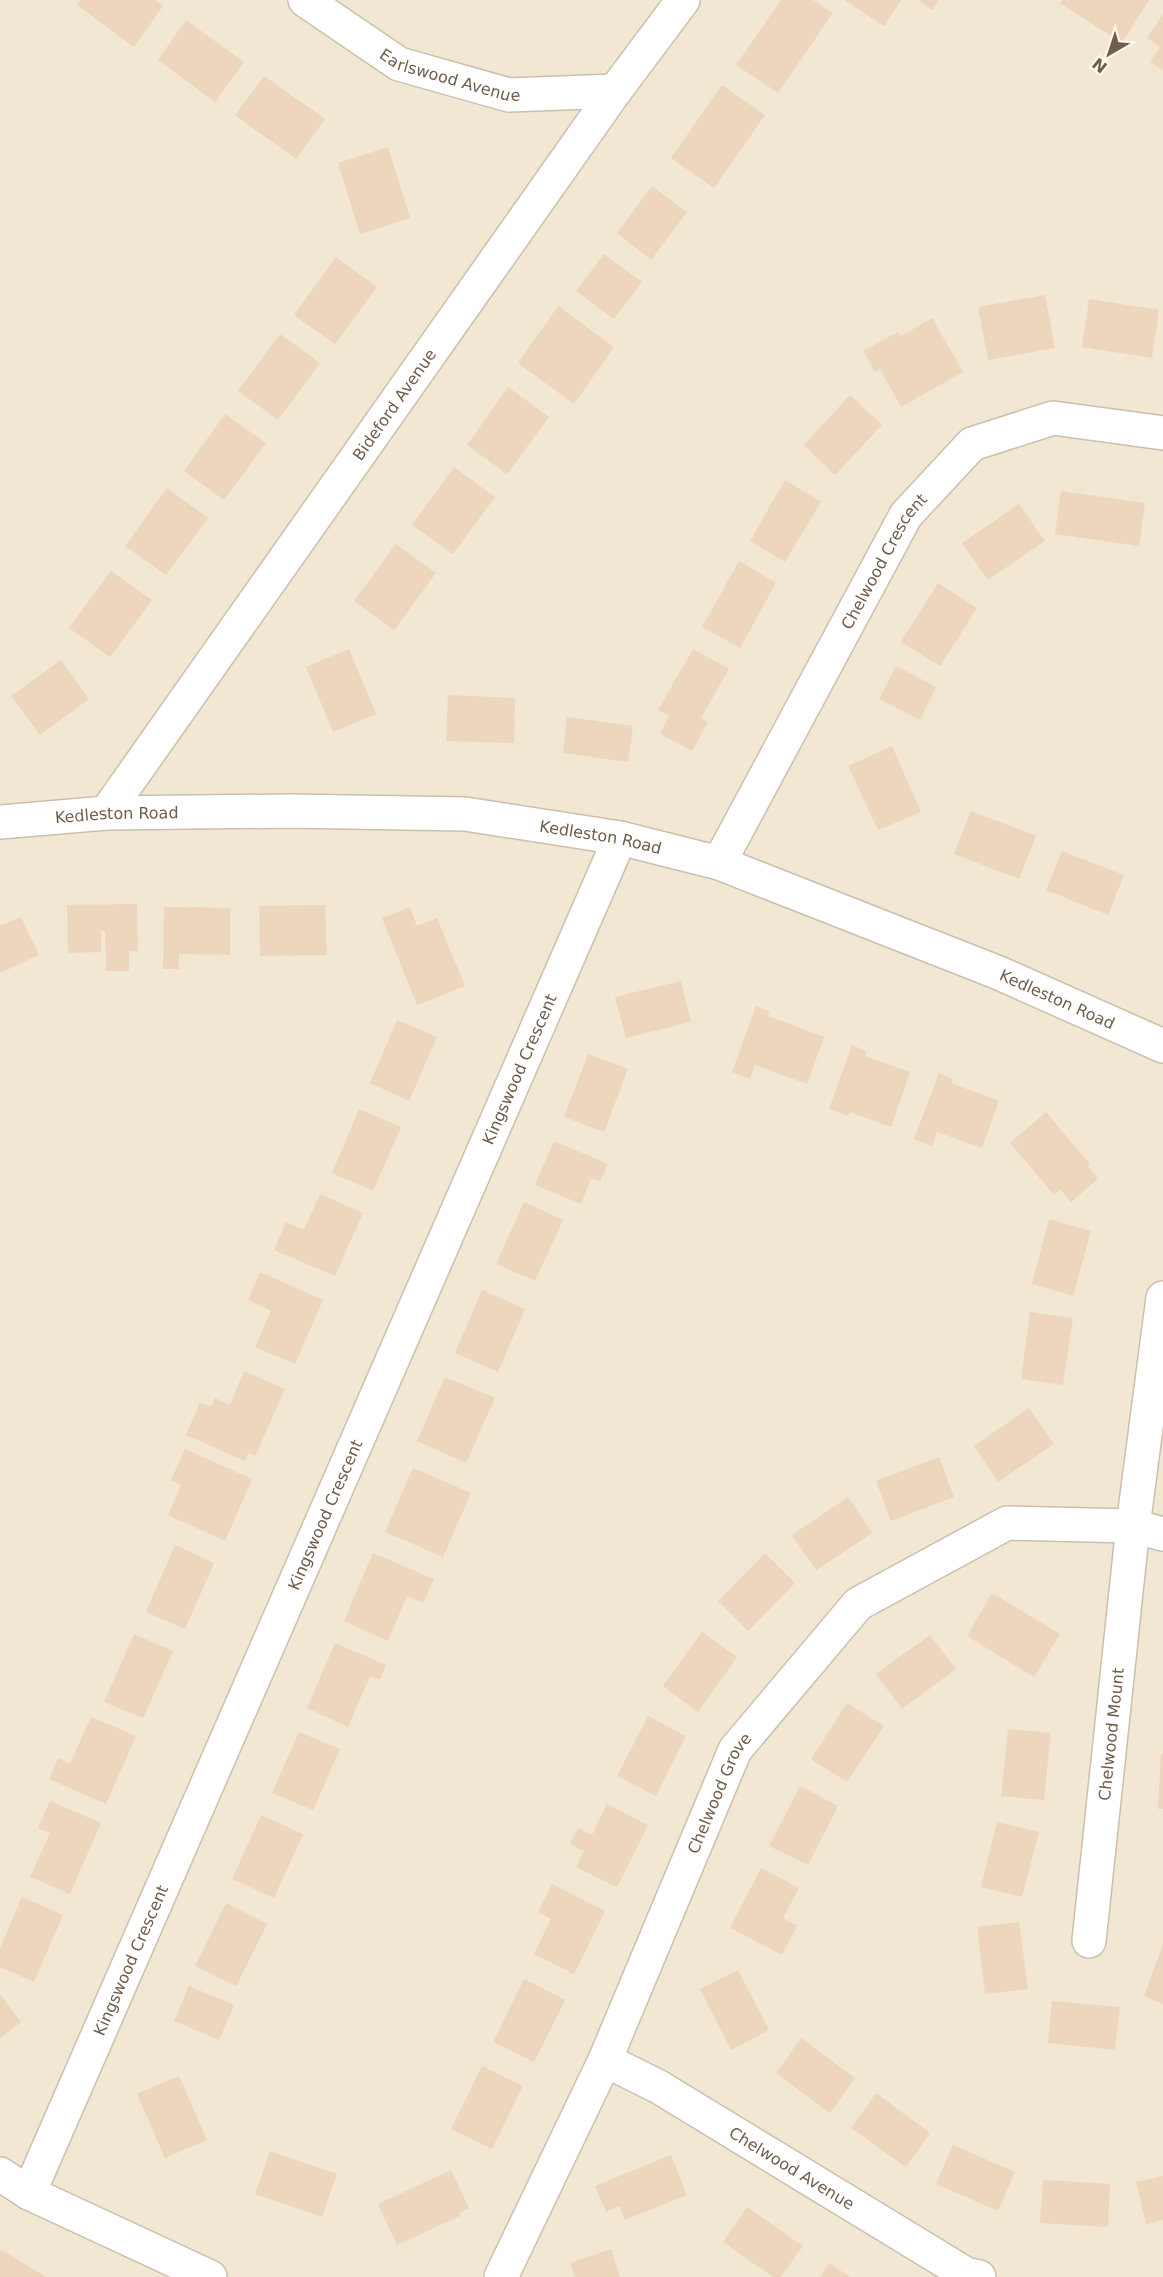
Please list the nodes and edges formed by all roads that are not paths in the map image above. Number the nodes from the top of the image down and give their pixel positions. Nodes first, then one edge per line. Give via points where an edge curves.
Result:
1 (305, 0) edge
2 (683, 0) edge
3 (615, 91) junction
4 (1163, 433) edge
5 (106, 813) junction
6 (0, 822) edge
7 (620, 838) junction
8 (719, 863) junction
9 (1163, 1046) edge
10 (1163, 1298) edge
11 (1148, 1530) edge
12 (1089, 1941) dead end
13 (605, 2060) junction
14 (0, 2174) edge
15 (29, 2193) junction
16 (210, 2277) edge
17 (501, 2277) edge
18 (979, 2277) edge

1 - 3 street, Earlswood Avenue via 399,63 509,95
2 - 3 street, Bideford Avenue
3 - 5 street, Bideford Avenue
4 - 8 street, Chelwood Crescent via 1053,418 972,444 906,515
5 - 6 street, Kedleston Road
5 - 7 street, Kedleston Road via 465,814
7 - 8 street, Kedleston Road
7 - 15 street, Kingswood Crescent
8 - 9 street, Kedleston Road via 999,973
10 - 11 street, Chelwood Mount
11 - 12 street, Chelwood Mount
11 - 13 street, Chelwood Grove via 1007,1523 858,1604 735,1750
13 - 17 street, Chelwood Grove
13 - 18 street, Chelwood Avenue via 659,2087 966,2274
14 - 15 street
15 - 16 street

